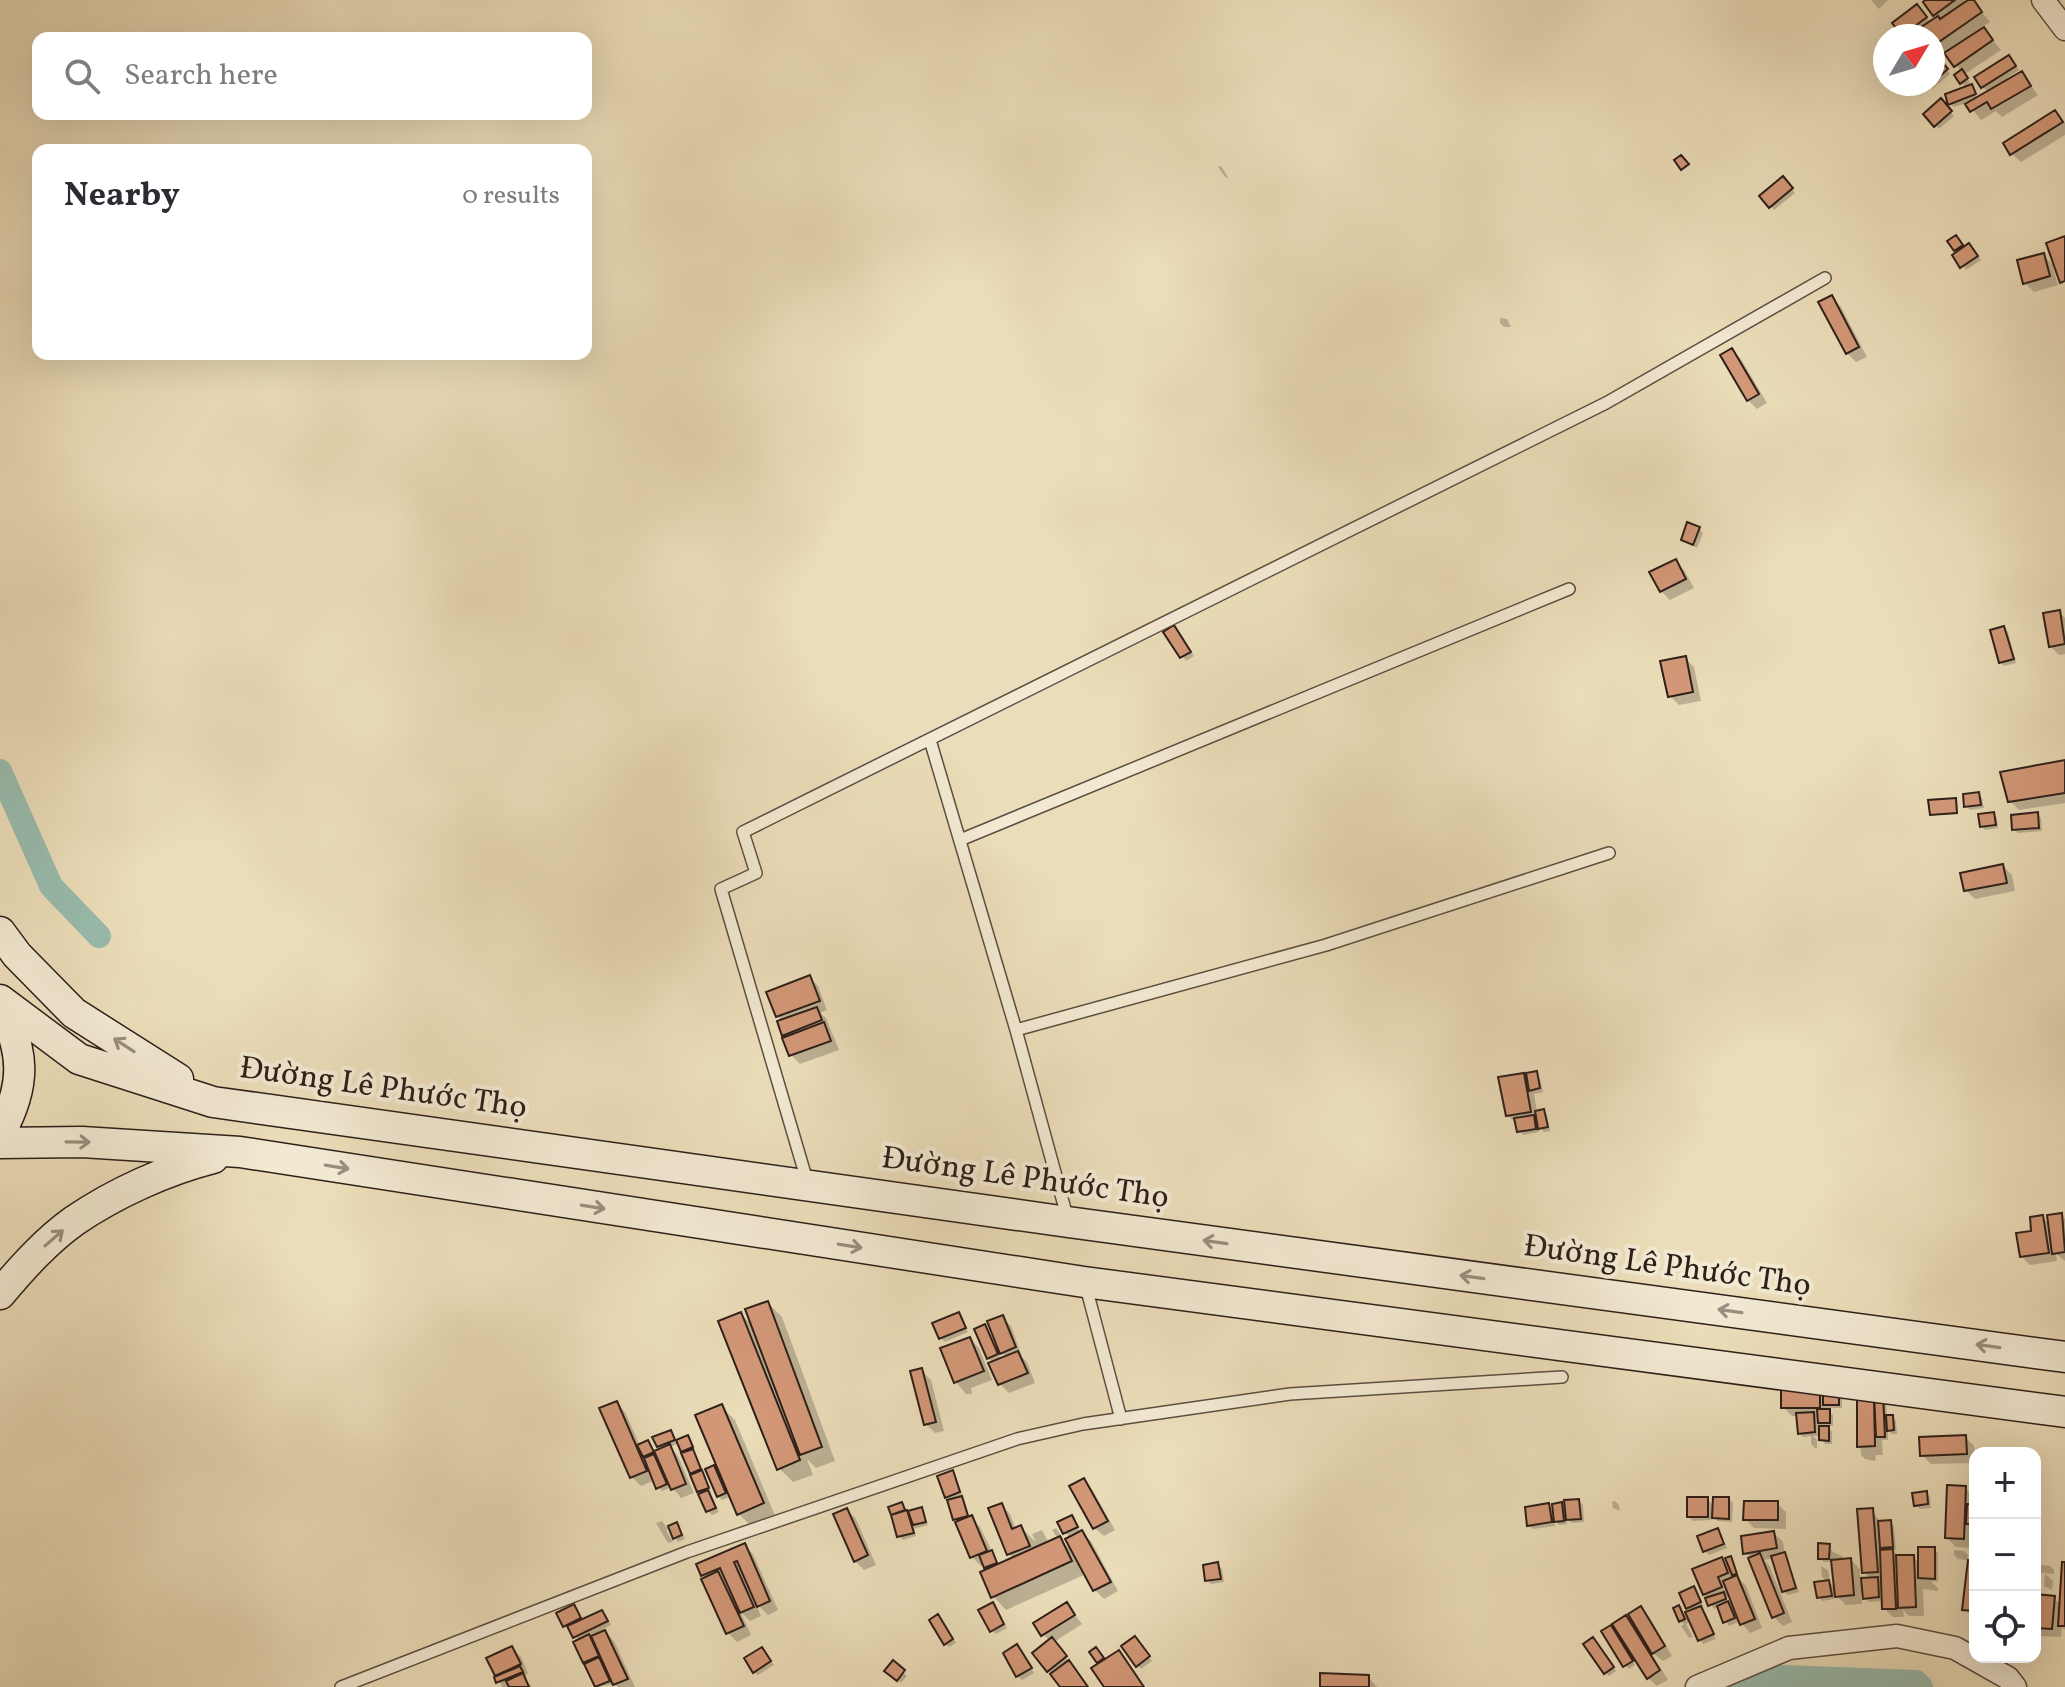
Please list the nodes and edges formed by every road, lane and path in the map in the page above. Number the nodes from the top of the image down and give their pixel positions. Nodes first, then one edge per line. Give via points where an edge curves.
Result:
1 (2043, 0) edge
2 (2065, 29) edge
3 (1825, 278) dead end
4 (1569, 589) dead end
5 (930, 740) junction
6 (960, 840) junction
7 (1609, 853) dead end
8 (0, 932) edge
9 (0, 1001) edge
10 (1016, 1030) junction
11 (213, 1102) junction
12 (0, 1133) edge
13 (0, 1143) edge
14 (240, 1152) junction
15 (808, 1184) junction
16 (1068, 1222) junction
17 (1084, 1282) junction
18 (0, 1294) edge
19 (2065, 1357) edge
20 (1562, 1377) dead end
21 (2065, 1412) edge
22 (1121, 1419) junction
23 (341, 1687) edge
24 (1697, 1687) edge
25 (2015, 1687) edge

1 - 2 street
3 - 5 lane via 1606,403
4 - 6 lane
5 - 6 lane
5 - 15 lane via 743,832 756,873 721,889
6 - 10 lane
7 - 10 lane via 1326,945
11 -> 8 street via 74,1013
9 - 11 street, Đường Lê Phước Thọ via 79,1059
9 - 12 street via 15,1033 20,1071 13,1109
10 - 16 lane
11 - 15 street, Đường Lê Phước Thọ
13 -> 14 street via 82,1142
14 -> 17 street
18 -> 14 street via 74,1221 182,1166
15 - 16 street, Đường Lê Phước Thọ
19 -> 16 street, Đường Lê Phước Thọ
17 - 21 street
17 - 22 lane
20 - 22 lane via 1290,1394
22 - 23 lane via 1017,1439 687,1552
24 - 25 street via 1789,1648 1897,1636 1955,1648

